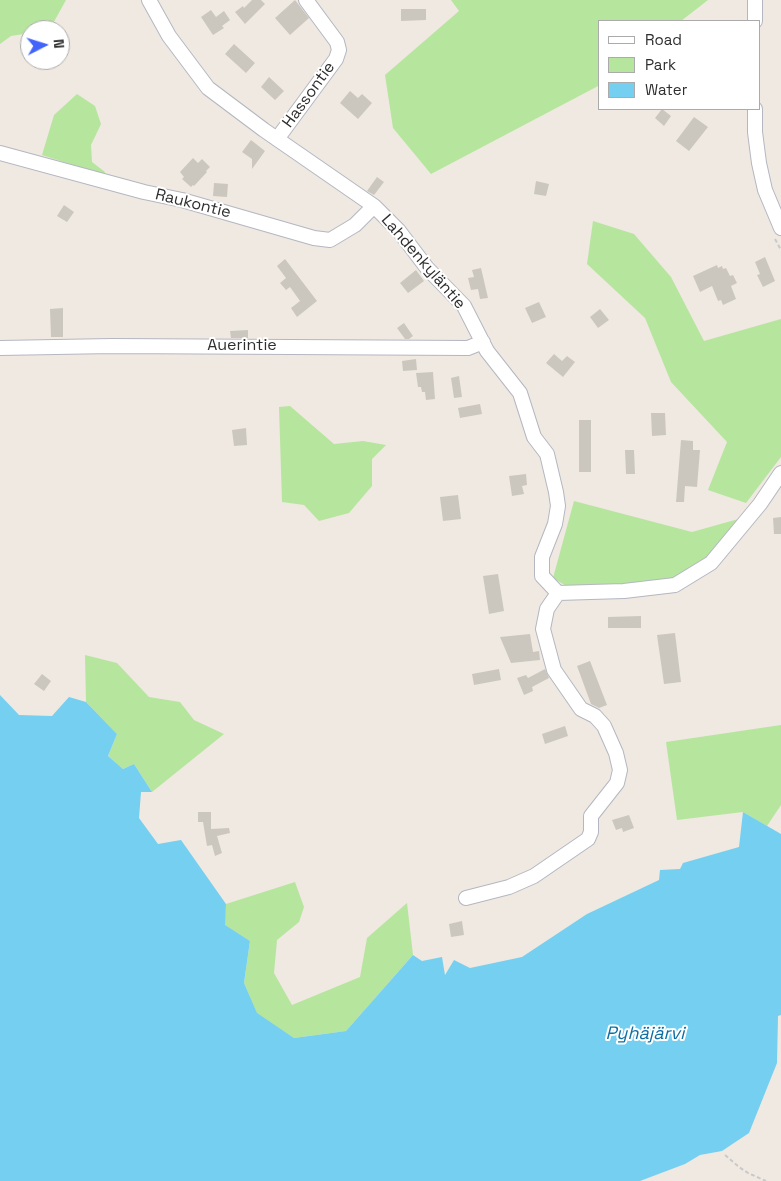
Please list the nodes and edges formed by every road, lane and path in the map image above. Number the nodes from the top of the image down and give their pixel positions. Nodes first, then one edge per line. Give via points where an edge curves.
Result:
1 (149, 0) edge
2 (306, 0) edge
3 (755, 0) edge
4 (755, 20) edge
5 (755, 110) edge
6 (277, 139) junction
7 (0, 153) edge
8 (374, 206) junction
9 (781, 228) edge
10 (483, 342) junction
11 (0, 348) edge
12 (781, 473) edge
13 (558, 593) junction
14 (466, 898) dead end
15 (725, 1155) dead end
16 (766, 1181) edge

1 - 6 street, Lahdenkyläntie via 170,36 208,88
2 - 6 street, Hassontie via 337,42 339,50 336,59
3 - 4 street
5 - 9 street via 763,181
6 - 8 street, Lahdenkyläntie
7 - 8 street, Raukontie via 314,238 330,240 355,225
8 - 10 street, Lahdenkyläntie via 464,306
10 - 11 street, Auerintie via 468,348
10 - 13 street, Lahdenkyläntie via 520,393 534,437 547,454 558,506 555,524 542,557 542,576
12 - 13 street via 711,563 675,584 624,591
13 - 14 street via 547,609 542,630 554,670 581,709 595,716 604,726 620,770 617,783 591,816 588,838 534,876 509,887
15 - 16 path via 748,1173

